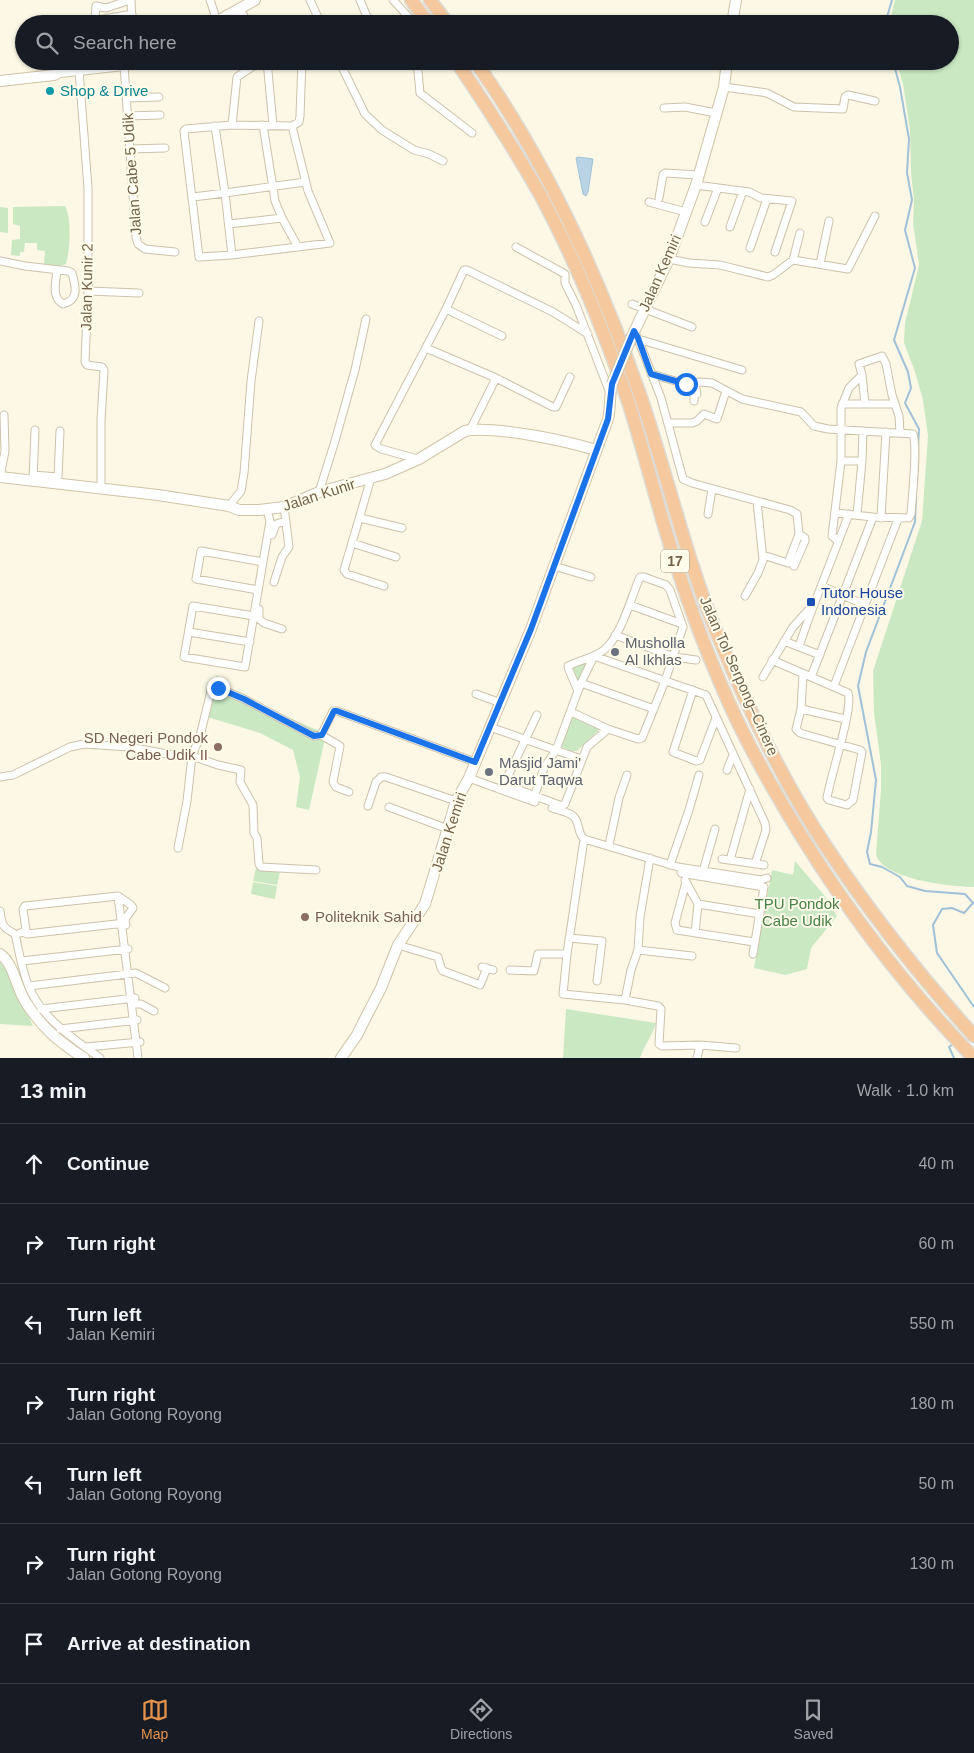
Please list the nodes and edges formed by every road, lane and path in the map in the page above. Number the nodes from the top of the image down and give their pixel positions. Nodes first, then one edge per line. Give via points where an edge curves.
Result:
1 (130, 0) edge
2 (210, 0) edge
3 (255, 0) edge
4 (310, 0) edge
5 (360, 0) edge
6 (393, 0) edge
7 (410, 0) edge
8 (430, 0) edge
9 (736, 0) edge
10 (236, 10) junction
11 (132, 14) joint
12 (95, 15) edge
13 (126, 15) edge
14 (213, 15) edge
15 (227, 15) edge
16 (238, 15) edge
17 (240, 15) edge
18 (317, 15) edge
19 (366, 15) edge
20 (406, 15) edge
21 (422, 15) edge
22 (441, 15) edge
23 (734, 15) edge
24 (80, 70) joint
25 (124, 70) edge
26 (248, 70) edge
27 (268, 70) edge
28 (302, 70) edge
29 (344, 70) edge
30 (418, 70) edge
31 (462, 70) edge
32 (481, 70) edge
33 (726, 70) edge
34 (60, 72) junction
35 (0, 76) edge
36 (0, 81) edge
37 (724, 87) junction
38 (159, 97) dead end
39 (127, 98) junction
40 (875, 101) dead end
41 (664, 108) dead end
42 (716, 113) junction
43 (128, 116) junction
44 (160, 116) dead end
45 (273, 124) junction
46 (232, 125) junction
47 (263, 125) junction
48 (215, 126) junction
49 (292, 126) junction
50 (472, 134) dead end
51 (165, 148) dead end
52 (130, 150) junction
53 (443, 161) dead end
54 (697, 180) junction
55 (305, 182) junction
56 (272, 187) junction
57 (718, 188) junction
58 (743, 191) junction
59 (225, 193) junction
60 (193, 197) junction
61 (659, 198) dead end
62 (767, 199) junction
63 (649, 202) dead end
64 (686, 212) junction
65 (874, 216) dead end
66 (282, 218) junction
67 (829, 221) dead end
68 (705, 222) dead end
69 (229, 224) junction
70 (730, 227) dead end
71 (800, 233) dead end
72 (298, 246) junction
73 (516, 247) dead end
74 (750, 248) dead end
75 (175, 252) dead end
76 (775, 252) dead end
77 (232, 255) junction
78 (669, 259) junction
79 (793, 260) junction
80 (0, 261) edge
81 (820, 264) junction
82 (56, 270) junction
83 (88, 290) junction
84 (139, 293) dead end
85 (632, 304) dead end
86 (446, 309) junction
87 (644, 309) junction
88 (366, 319) dead end
89 (259, 321) dead end
90 (692, 327) dead end
91 (588, 334) junction
92 (635, 335) junction
93 (502, 336) dead end
94 (426, 348) junction
95 (709, 356) dead end
96 (742, 370) dead end
97 (651, 374) junction
98 (862, 375) junction
99 (570, 377) dead end
100 (496, 378) junction
101 (695, 383) junction
102 (611, 389) junction
103 (726, 391) junction
104 (694, 401) dead end
105 (842, 404) junction
106 (865, 404) junction
107 (894, 404) junction
108 (4, 415) dead end
109 (668, 423) junction
110 (35, 430) dead end
111 (470, 430) junction
112 (842, 430) junction
113 (863, 430) junction
114 (60, 431) dead end
115 (886, 432) junction
116 (900, 433) junction
117 (596, 450) junction
118 (419, 459) junction
119 (841, 461) junction
120 (862, 461) junction
121 (0, 477) edge
122 (33, 478) junction
123 (371, 478) junction
124 (101, 489) junction
125 (712, 489) junction
126 (319, 492) junction
127 (757, 501) junction
128 (228, 506) junction
129 (284, 507) junction
130 (267, 510) junction
131 (836, 512) junction
132 (708, 514) dead end
133 (849, 514) junction
134 (857, 515) junction
135 (873, 517) junction
136 (360, 518) junction
137 (881, 518) junction
138 (898, 519) junction
139 (286, 521) junction
140 (402, 528) dead end
141 (799, 534) junction
142 (838, 541) junction
143 (352, 543) junction
144 (763, 555) junction
145 (396, 557) dead end
146 (263, 562) junction
147 (554, 566) junction
148 (794, 566) dead end
149 (591, 577) dead end
150 (274, 582) dead end
151 (384, 586) dead end
152 (822, 586) junction
153 (258, 590) junction
154 (745, 596) dead end
155 (843, 596) junction
156 (814, 604) junction
157 (630, 605) junction
158 (865, 605) junction
159 (254, 616) junction
160 (682, 624) junction
161 (282, 628) dead end
162 (189, 632) junction
163 (615, 634) junction
164 (784, 641) junction
165 (250, 642) junction
166 (799, 646) junction
167 (820, 655) junction
168 (594, 656) junction
169 (674, 657) junction
170 (696, 660) dead end
171 (772, 660) junction
172 (803, 674) junction
173 (763, 677) dead end
174 (811, 677) junction
175 (665, 681) junction
176 (581, 683) junction
177 (834, 686) junction
178 (693, 690) junction
179 (578, 692) junction
180 (476, 694) dead end
181 (500, 703) junction
182 (654, 709) junction
183 (800, 709) junction
184 (571, 712) junction
185 (537, 715) dead end
186 (716, 718) junction
187 (845, 719) junction
188 (490, 727) junction
189 (608, 729) junction
190 (322, 735) junction
191 (524, 739) junction
192 (840, 744) junction
193 (556, 750) junction
194 (733, 755) junction
195 (192, 756) junction
196 (581, 758) junction
197 (475, 762) junction
198 (727, 770) dead end
199 (626, 775) dead end
200 (699, 775) dead end
201 (0, 776) edge
202 (469, 778) junction
203 (750, 789) junction
204 (349, 792) dead end
205 (534, 797) junction
206 (456, 801) junction
207 (368, 806) dead end
208 (389, 807) dead end
209 (448, 829) junction
210 (714, 829) dead end
211 (584, 839) junction
212 (609, 845) junction
213 (178, 848) dead end
214 (650, 858) junction
215 (755, 864) junction
216 (764, 865) dead end
217 (677, 868) junction
218 (316, 870) dead end
219 (703, 871) junction
220 (767, 878) dead end
221 (686, 882) junction
222 (118, 896) junction
223 (698, 904) junction
224 (0, 911) edge
225 (760, 914) junction
226 (123, 921) junction
227 (25, 931) junction
228 (695, 933) junction
229 (15, 934) junction
230 (569, 938) junction
231 (754, 942) junction
232 (398, 945) junction
233 (127, 949) junction
234 (638, 950) junction
235 (0, 954) edge
236 (567, 954) junction
237 (753, 954) dead end
238 (692, 956) dead end
239 (0, 958) edge
240 (22, 961) junction
241 (487, 968) dead end
242 (510, 970) dead end
243 (130, 974) junction
244 (597, 982) dead end
245 (29, 986) junction
246 (165, 988) dead end
247 (134, 1000) junction
248 (624, 1000) junction
249 (41, 1009) junction
250 (154, 1011) dead end
251 (135, 1020) junction
252 (60, 1029) junction
253 (970, 1032) edge
254 (138, 1042) junction
255 (700, 1045) junction
256 (736, 1048) dead end
257 (85, 1053) edge
258 (76, 1058) edge
259 (100, 1058) edge
260 (139, 1058) edge
261 (341, 1058) edge
262 (697, 1058) edge
263 (974, 1058) edge

1 - 11 street
1 - 12 street via 106,8 96,6
2 - 14 street
3 - 10 street
4 - 18 street
5 - 19 street
6 - 20 street
7 - 21 highway
8 - 22 highway
9 - 23 street
10 - 15 street
10 - 16 street
10 - 17 street
11 - 13 street
24 - 34 street
24 - 83 street, Jalan Kunir 2 via 88,188
25 - 39 street, Jalan Cabe 5 Udik
26 - 46 street via 237,77
27 - 45 street
28 - 49 street via 299,122
29 - 53 street via 365,114 382,130 414,150
30 - 50 street via 420,93
31 - 263 highway, Jalan Tol Serpong–Cinere / 17 via 542,198 591,304 627,400 677,569 730,706 812,855 913,992
32 - 253 highway, Jalan Tol Serpong–Cinere / 17 via 528,143 598,284 641,397 692,567 747,702 783,775 826,847 864,901
33 - 37 street, Jalan Kemiri
34 - 35 street via 51,70
34 - 36 street
37 - 40 street via 767,93 798,108 843,109 848,95
37 - 42 street, Jalan Kemiri
38 - 39 street
39 - 43 street, Jalan Cabe 5 Udik
41 - 42 street via 685,107
42 - 54 street, Jalan Kemiri
43 - 44 street
43 - 52 street, Jalan Cabe 5 Udik
45 - 47 street
45 - 49 street
46 - 47 street
46 - 48 street
47 - 56 street
48 - 59 street
48 - 60 street via 184,131
49 - 55 street
51 - 52 street
52 - 75 street, Jalan Cabe 5 Udik via 138,244 145,249
54 - 57 street
54 - 61 street via 665,173
54 - 64 street, Jalan Kemiri
55 - 56 street
55 - 72 street via 330,242
56 - 59 street
56 - 66 street
57 - 58 street
57 - 68 street
58 - 62 street
58 - 70 street
59 - 60 street
59 - 69 street
60 - 77 street via 199,257
62 - 74 street
62 - 76 street via 792,201
63 - 64 street
64 - 78 street, Jalan Kemiri
65 - 81 street via 849,268
66 - 69 street
66 - 72 street
67 - 81 street
69 - 77 street
71 - 79 street
72 - 77 street
73 - 91 street via 565,274 565,283
78 - 79 street via 720,265 768,277
78 - 87 street, Jalan Kemiri
79 - 81 street
80 - 82 street
82 - 82 street via 55,295 63,304 70,302 75,290 72,273
83 - 84 street
83 - 124 street, Jalan Kunir 2 via 85,362 104,370
85 - 87 street
86 - 91 street via 463,272 468,270
86 - 93 street
86 - 94 street
87 - 90 street
87 - 92 street, Jalan Kemiri
88 - 126 street via 355,370
89 - 128 street via 250,380 241,491
91 - 102 street
92 - 95 street
92 - 96 street
92 - 97 street
92 - 102 street, Jalan Kemiri, bridge
94 - 100 street
94 - 118 street via 375,445
97 - 101 street via 686,384
97 - 109 street
98 - 105 street via 852,384
98 - 106 street
98 - 107 street via 859,364 882,356
99 - 100 street via 554,407
100 - 111 street
101 - 103 street via 712,382
101 - 104 street
102 - 117 street, Jalan Kemiri via 608,419
103 - 109 street via 718,419 704,414 692,423
103 - 112 street via 746,401 801,412 814,426
105 - 106 street
105 - 112 street
106 - 107 street
107 - 116 street
108 - 121 street via 5,451
109 - 125 street via 683,479
110 - 122 street
111 - 117 street via 509,432
111 - 118 street, Jalan Kunir
112 - 113 street
112 - 119 street
113 - 115 street
113 - 120 street
114 - 122 street via 58,477
115 - 116 street
115 - 137 street
116 - 138 street via 914,436 914,463 911,514 909,518
117 - 147 street, Jalan Kemiri
118 - 123 street, Jalan Kunir
119 - 120 street
119 - 131 street
120 - 134 street
121 - 122 street, Jalan Kunir
122 - 124 street, Jalan Kunir
123 - 126 street, Jalan Kunir
123 - 136 street
124 - 128 street, Jalan Kunir
125 - 127 street
125 - 132 street
126 - 129 street, Jalan Kunir
127 - 141 street via 795,512
127 - 144 street
128 - 130 street, Jalan Kunir via 239,510
129 - 130 street, Jalan Kunir
129 - 139 street
130 - 146 street via 270,521
131 - 133 street
131 - 142 street via 832,536
133 - 134 street
133 - 142 street
134 - 135 street
135 - 137 street
135 - 155 street
136 - 140 street
136 - 143 street
137 - 138 street
138 - 158 street
139 - 150 street via 289,547
139 - 161 street via 274,527 258,617 264,623
141 - 144 street via 788,563
141 - 148 street via 805,541
142 - 152 street
143 - 145 street
143 - 151 street via 344,572
144 - 154 street via 762,566
146 - 153 street
146 - 153 street via 201,551 196,579
147 - 149 street
147 - 181 street, Jalan Kemiri
152 - 155 street
152 - 156 street
153 - 159 street
155 - 158 street
155 - 167 street
156 - 164 street
156 - 166 street
157 - 160 street
157 - 160 street via 639,578 650,579 670,590
157 - 163 street
158 - 177 street
159 - 162 street via 193,606
159 - 165 street
160 - 169 street
162 - 165 street
162 - 165 street via 184,657 236,666 245,667
163 - 168 street via 607,647
163 - 169 street
164 - 166 street
164 - 171 street
166 - 167 street
167 - 174 street
168 - 175 street
168 - 176 street
168 - 179 street via 568,666
169 - 170 street
169 - 175 street
171 - 172 street
171 - 173 street
172 - 174 street
172 - 183 street
174 - 177 street
175 - 178 street
175 - 182 street
176 - 179 street
176 - 182 street
177 - 187 street via 848,693 850,698
178 - 186 street via 706,695
178 - 186 street via 672,752 700,760
179 - 184 street
180 - 181 street
181 - 188 street, Jalan Kemiri
182 - 189 street via 642,738
183 - 187 street
183 - 192 street via 797,732
184 - 189 street
184 - 193 street
185 - 191 street
186 - 194 street
187 - 192 street
188 - 191 street
188 - 197 street, Jalan Kemiri
189 - 196 street via 591,742
190 - 195 street via 314,736 218,688 211,691
190 - 197 street via 334,711 337,711
190 - 204 street via 340,746 333,782 336,787
191 - 193 street
191 - 205 street via 506,785
192 - 192 street via 860,750 862,755 853,800 848,805 827,798
193 - 196 street
193 - 205 street via 544,768
194 - 198 street
194 - 203 street
195 - 201 street via 187,758 129,747 84,744 70,747 12,775
195 - 213 street
195 - 218 street via 241,770 240,782 252,802 261,867
196 - 205 street via 564,805
197 - 202 street, Jalan Kemiri
199 - 212 street
200 - 217 street
202 - 206 street, Jalan Kemiri
202 - 211 street via 572,815
203 - 215 street via 766,830
203 - 215 street via 726,859
206 - 207 street via 381,777 376,782
206 - 209 street, Jalan Kemiri
208 - 209 street
209 - 232 street, Jalan Kemiri via 425,904
210 - 219 street
211 - 212 street
211 - 230 street
212 - 214 street
214 - 217 street
214 - 234 street
215 - 216 street
217 - 219 street
217 - 221 street
217 - 225 street via 762,886
219 - 220 street via 761,880
221 - 223 street
221 - 228 street via 675,926 677,930
222 - 226 street
222 - 226 street via 133,908
222 - 227 street via 25,906
223 - 225 street
223 - 228 street
224 - 229 street via 5,929
225 - 231 street
226 - 227 street via 26,934
226 - 233 street
227 - 229 street
228 - 231 street
229 - 240 street
230 - 236 street
230 - 244 street via 602,940
231 - 237 street
232 - 241 street via 438,957 443,971 480,985
232 - 261 street, Jalan Kemiri via 369,1012
233 - 240 street
233 - 243 street
234 - 238 street
234 - 248 street
235 - 257 street via 9,964 24,999 38,1021
236 - 242 street via 540,953 534,971
236 - 248 street via 564,994
239 - 258 street via 33,1022
240 - 245 street
243 - 245 street
243 - 246 street via 139,974
243 - 247 street
245 - 249 street
247 - 249 street
247 - 250 street
247 - 251 street
248 - 255 street via 660,1007 660,1045
249 - 252 street
251 - 252 street
251 - 254 street
252 - 257 street
254 - 257 street
254 - 260 street
255 - 256 street
255 - 262 street
257 - 259 street

